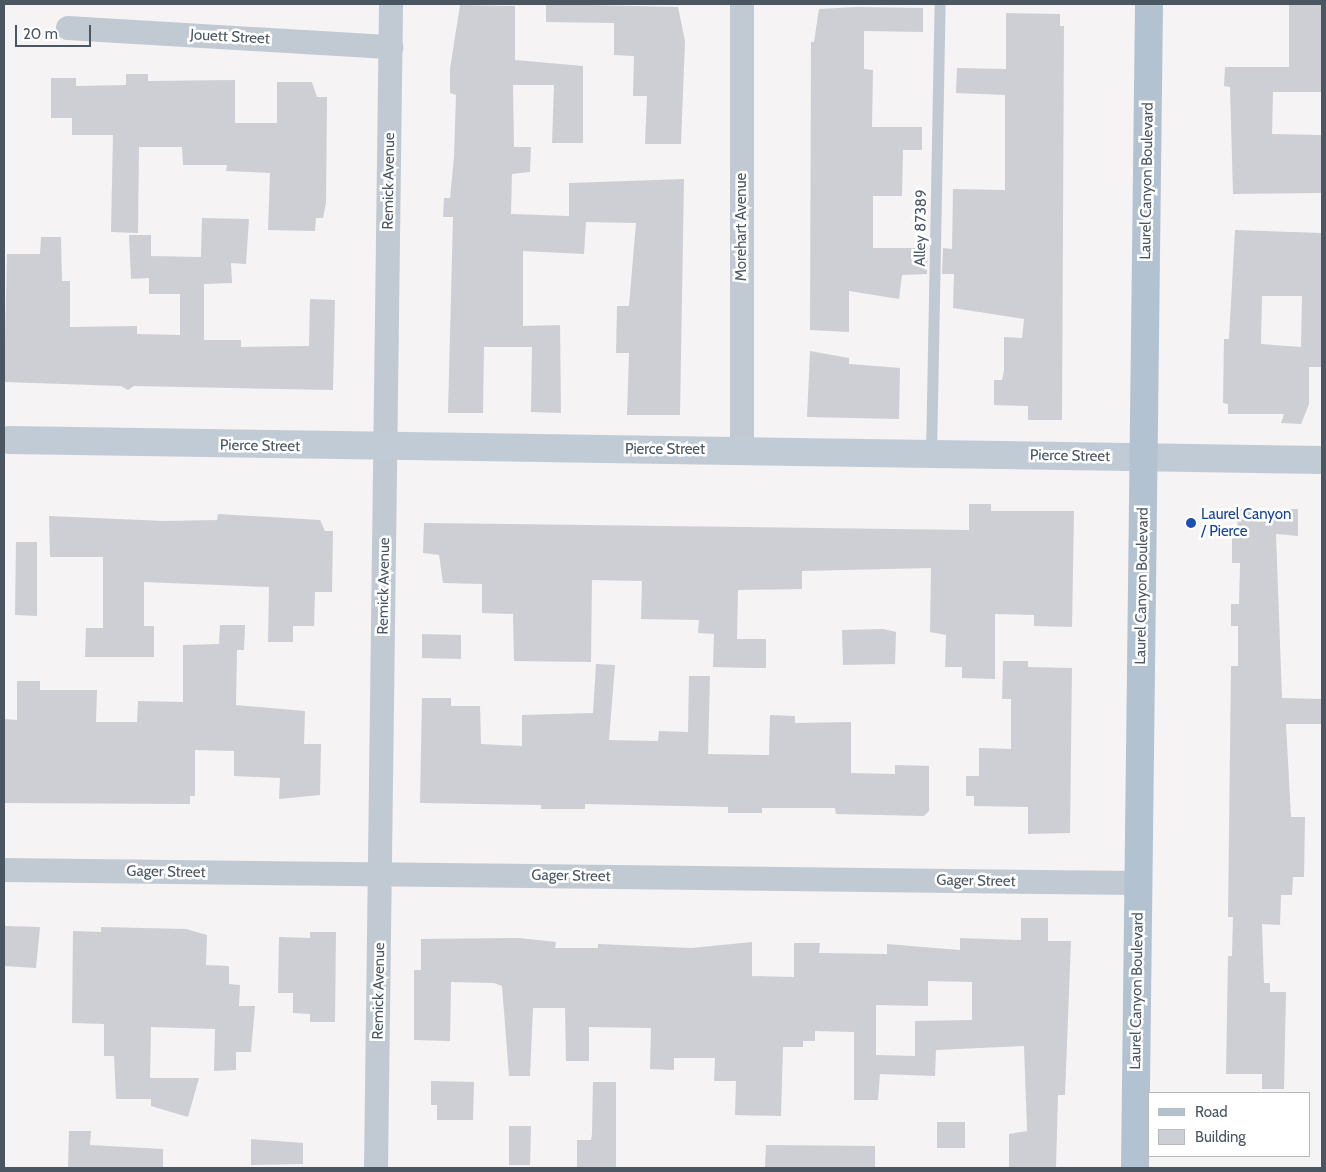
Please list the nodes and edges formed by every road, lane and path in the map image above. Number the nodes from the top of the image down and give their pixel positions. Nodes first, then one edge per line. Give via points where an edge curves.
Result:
1 (391, 4) edge
2 (742, 4) edge
3 (940, 4) edge
4 (1149, 4) edge
5 (68, 28) dead end
6 (391, 47) junction
7 (9, 440) dead end
8 (386, 449) junction
9 (742, 450) junction
10 (931, 454) junction
11 (1144, 457) junction
12 (1322, 460) edge
13 (4, 870) edge
14 (380, 874) junction
15 (1139, 883) junction
16 (376, 1168) edge
17 (1135, 1168) edge

1 - 6 street, Remick Avenue
2 - 9 street, Morehart Avenue
3 - 10 lane, Alley 87389
4 - 11 main road, Laurel Canyon Boulevard
5 - 6 street, Jouett Street
6 - 8 street, Remick Avenue
7 - 8 street, Pierce Street
8 - 9 street, Pierce Street
8 - 14 street, Remick Avenue
9 - 10 street, Pierce Street
10 - 11 street, Pierce Street
11 - 12 street, Pierce Street
11 - 15 main road, Laurel Canyon Boulevard
13 - 14 street, Gager Street
14 - 15 street, Gager Street
14 - 16 street, Remick Avenue
15 - 17 main road, Laurel Canyon Boulevard

